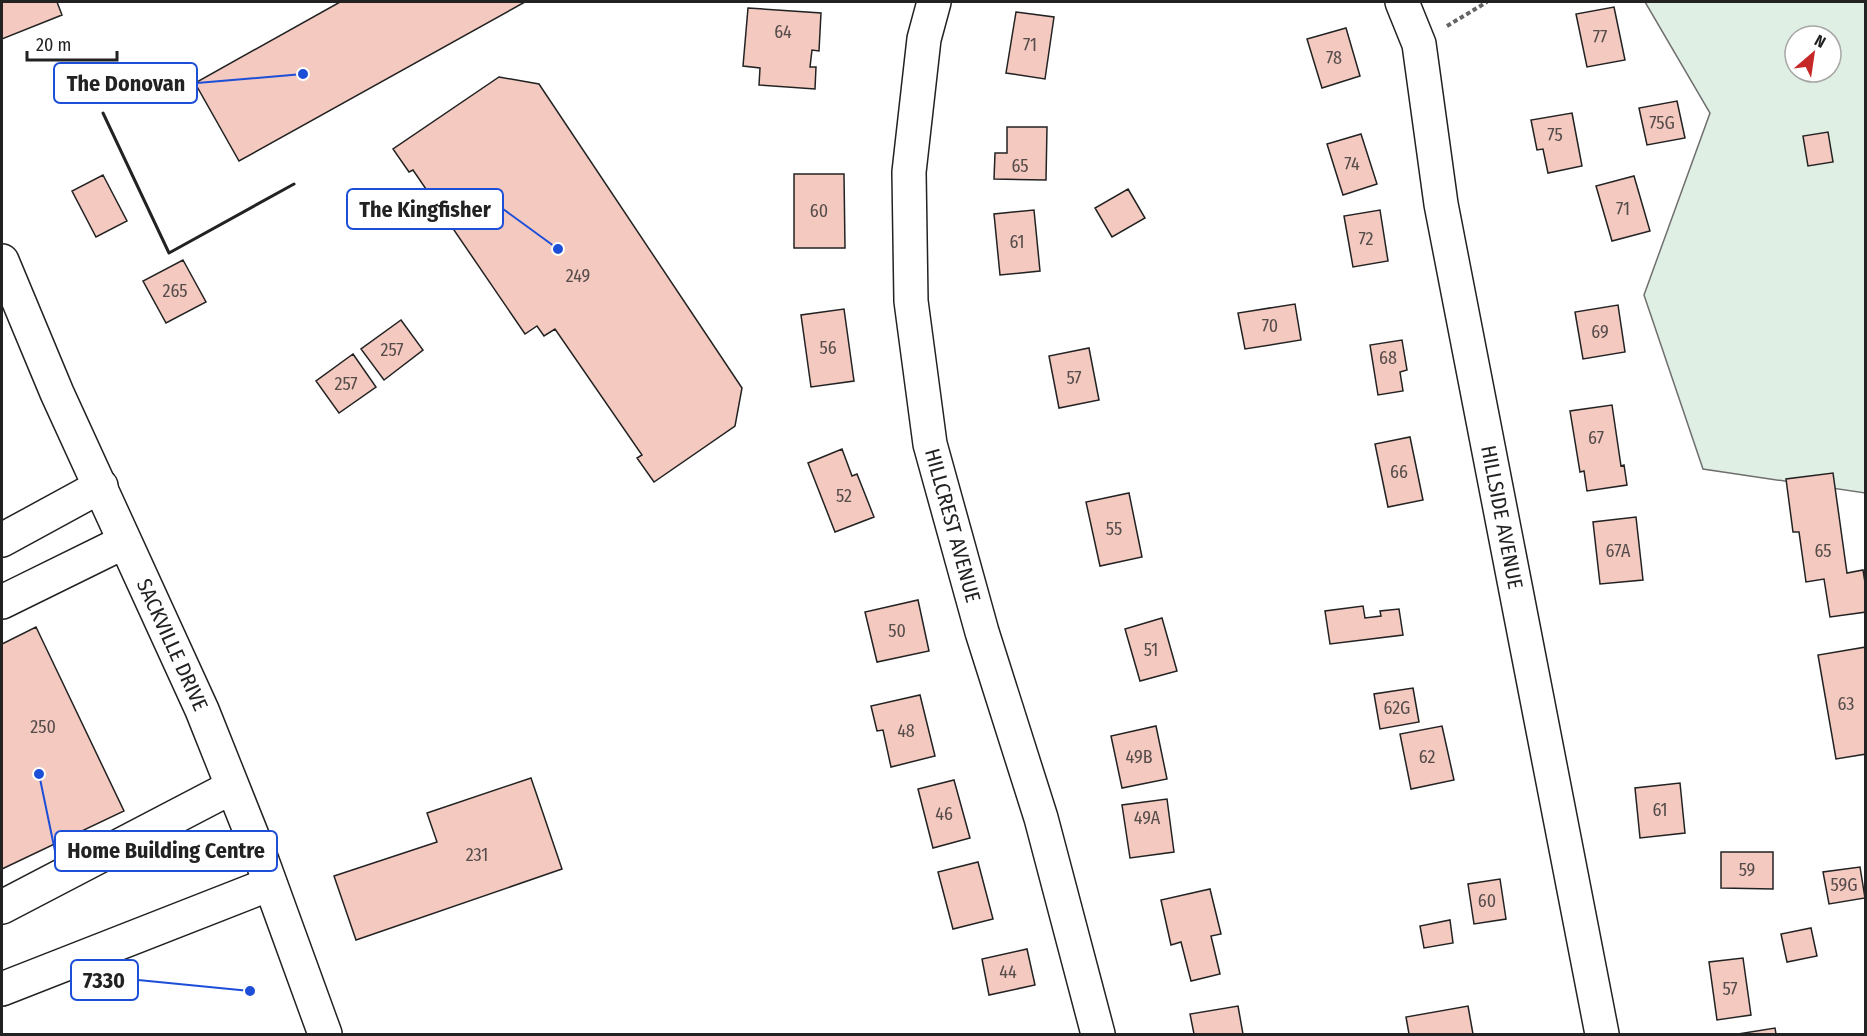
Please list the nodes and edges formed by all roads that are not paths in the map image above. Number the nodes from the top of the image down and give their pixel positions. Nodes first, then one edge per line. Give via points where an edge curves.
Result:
1 (934, 2) edge
2 (1402, 2) edge
3 (2, 261) edge
4 (101, 486) junction
5 (2, 540) edge
6 (124, 542) junction
7 (2, 602) edge
8 (232, 787) junction
9 (270, 884) junction
10 (2, 906) edge
11 (2, 989) edge
12 (325, 1035) edge
13 (1098, 1035) edge
14 (1602, 1035) edge

1 - 13 street, HILLCREST AVENUE via 924,39 909,172 911,301 930,444 982,632 1041,818
2 - 14 street, HILLSIDE AVENUE via 1419,44 1441,204
3 - 4 street, SACKVILLE DRIVE
4 - 5 street
4 - 6 street, SACKVILLE DRIVE
6 - 7 street
6 - 8 street, SACKVILLE DRIVE via 202,710
8 - 9 street, SACKVILLE DRIVE
8 - 10 street
9 - 11 street
9 - 12 street, SACKVILLE DRIVE

